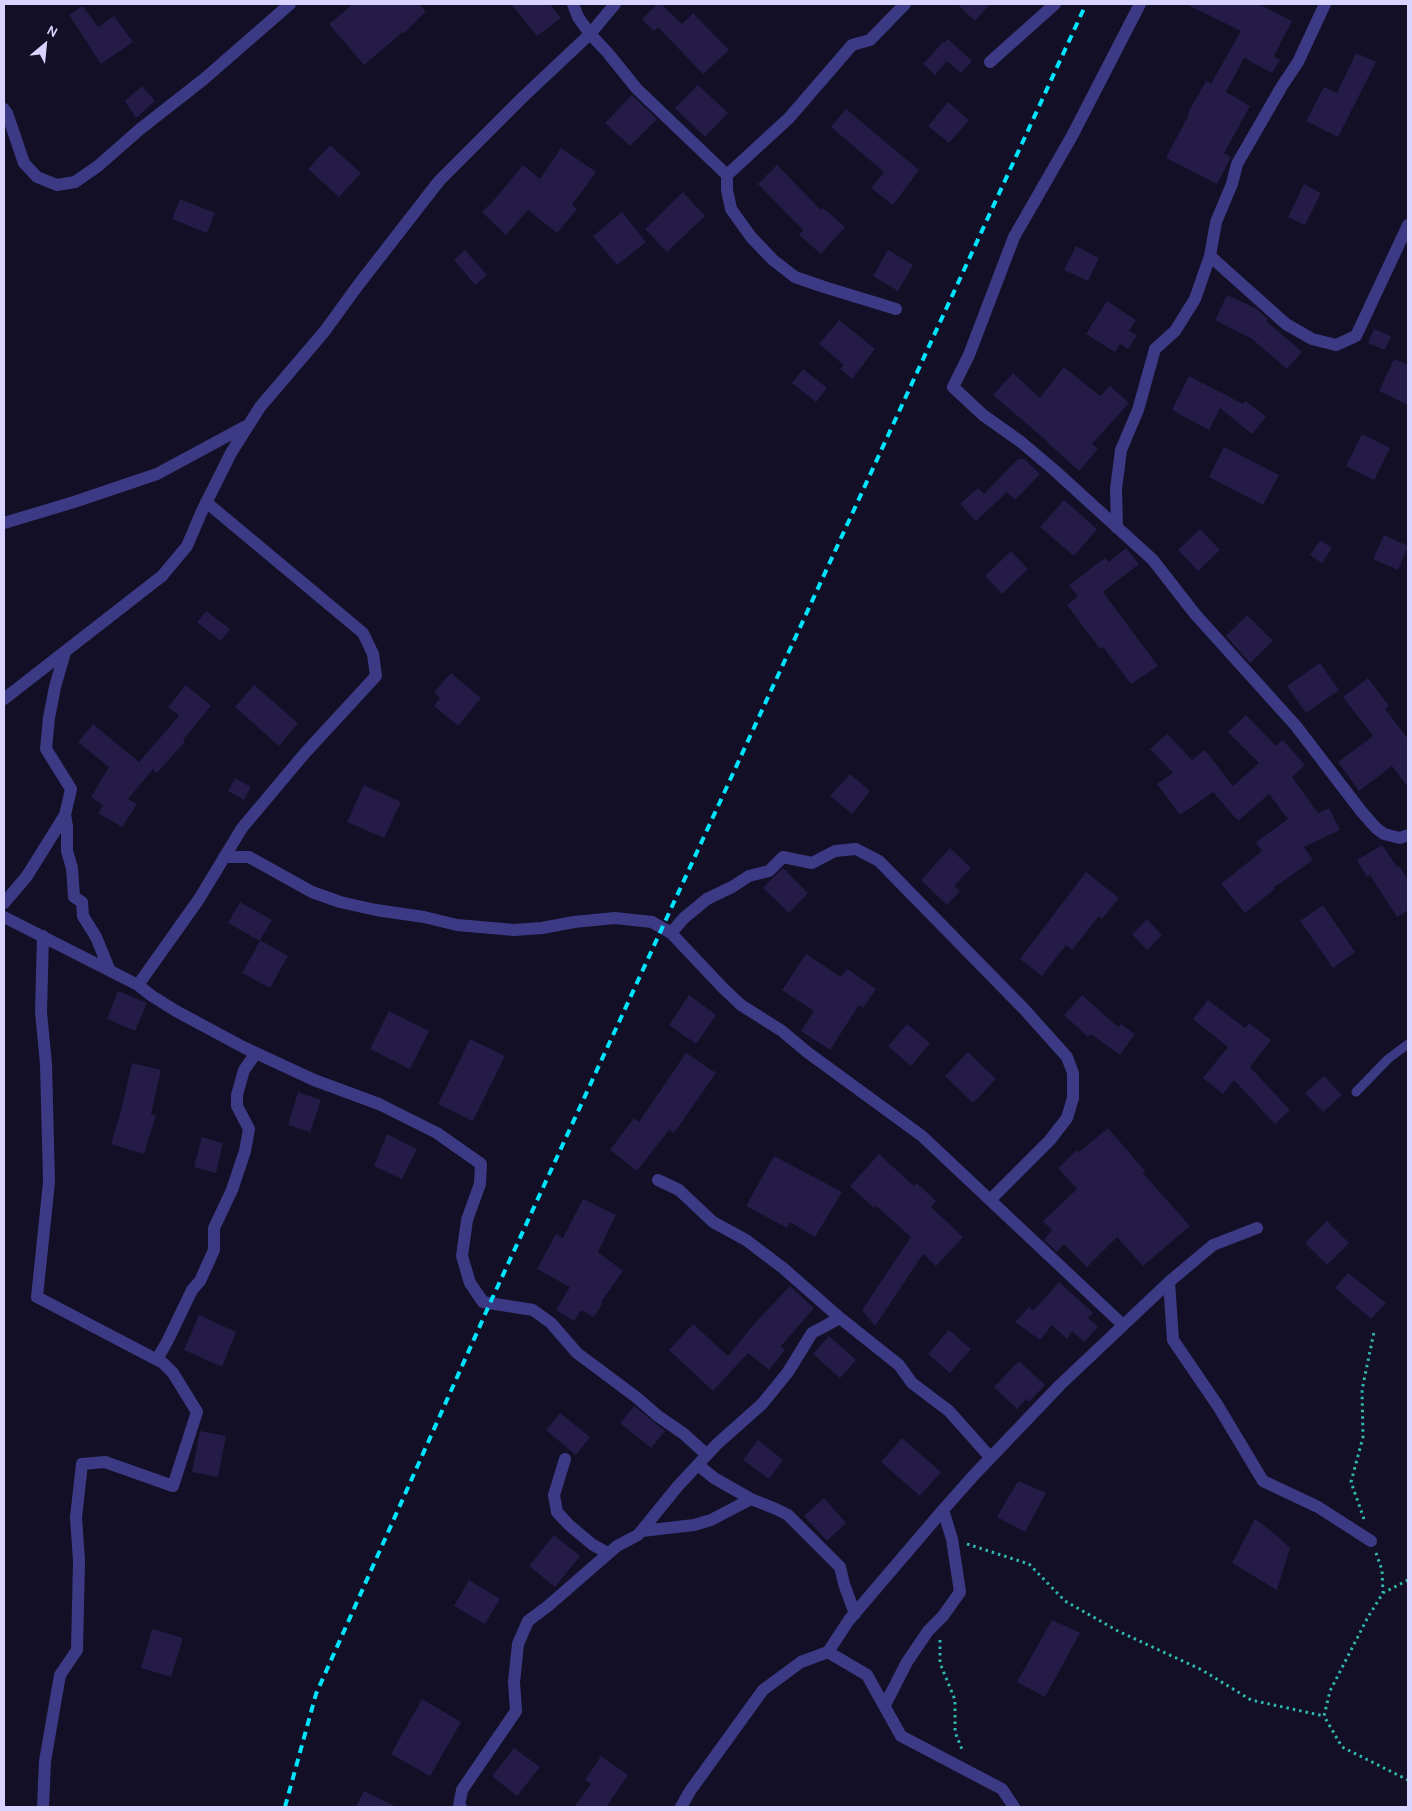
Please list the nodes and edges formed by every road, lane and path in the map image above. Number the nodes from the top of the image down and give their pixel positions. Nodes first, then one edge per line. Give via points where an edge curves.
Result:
1 (290, 4) edge
2 (573, 4) edge
3 (615, 4) edge
4 (905, 4) edge
5 (1055, 4) edge
6 (1140, 4) edge
7 (1325, 4) edge
8 (590, 34) junction
9 (990, 62) dead end
10 (4, 109) edge
11 (727, 175) junction
12 (1408, 225) edge
13 (1210, 256) junction
14 (896, 309) dead end
15 (248, 425) junction
16 (206, 502) junction
17 (4, 523) edge
18 (1117, 528) junction
19 (65, 652) junction
20 (4, 699) edge
21 (65, 815) junction
22 (1408, 835) edge
23 (224, 858) junction
24 (4, 903) edge
25 (4, 917) edge
26 (671, 932) junction
27 (43, 936) junction
28 (110, 971) junction
29 (138, 984) junction
30 (1408, 1044) edge
31 (256, 1053) junction
32 (1356, 1092) dead end
33 (658, 1180) dead end
34 (990, 1200) junction
35 (1257, 1228) dead end
36 (1169, 1282) junction
37 (840, 1318) junction
38 (1123, 1325) junction
39 (1374, 1332) dead end
40 (157, 1359) junction
41 (990, 1457) junction
42 (565, 1459) dead end
43 (702, 1460) junction
44 (752, 1499) junction
45 (943, 1510) junction
46 (642, 1531) junction
47 (952, 1539) junction
48 (1371, 1541) junction
49 (608, 1553) junction
50 (1408, 1580) edge
51 (1384, 1593) junction
52 (855, 1614) junction
53 (943, 1616) junction
54 (828, 1652) junction
55 (885, 1705) junction
56 (1324, 1716) junction
57 (971, 1771) junction
58 (1408, 1780) edge
59 (43, 1807) edge
60 (461, 1807) edge
61 (681, 1807) edge
62 (1014, 1807) edge

1 - 10 street via 75,182 57,185 37,177 24,162
2 - 8 street
3 - 8 street
4 - 11 street via 870,40 852,45 789,118
5 - 9 street
6 - 18 street via 1072,136 1014,237 969,355 953,387 983,415 1053,469
7 - 13 street via 1298,62 1237,164 1216,222
8 - 11 street via 637,89
8 - 15 street via 439,182
11 - 14 street via 731,209 773,260 795,277
12 - 13 street via 1356,336 1336,345 1312,339 1286,324
13 - 18 street via 1195,299 1176,331 1155,349 1138,410 1121,450 1116,489
15 - 16 street
15 - 17 street via 157,474
16 - 19 street via 187,546 162,576
16 - 23 street via 363,633 373,654 376,676 242,828
18 - 22 street via 1153,560 1195,614 1296,726 1376,828 1400,838
19 - 20 street
19 - 21 street via 54,687 46,749 71,789
21 - 24 street via 27,876
21 - 28 street via 74,897 82,902 83,916
23 - 26 street via 249,857 312,892 340,902 457,925 514,930 616,918 652,922
23 - 29 street
25 - 27 street
26 - 34 street via 741,1005 782,1030 922,1136
26 - 34 street via 706,899 749,876 769,871 783,857 812,863 835,850 856,849 879,861 1024,1009 1067,1057 1073,1073 1074,1098 1066,1118 1050,1140
27 - 28 street
27 - 40 street via 41,1012 46,1064 49,1182 37,1296
28 - 29 street
29 - 31 street via 176,1011
30 - 32 lane via 1388,1059
31 - 40 street via 244,1070 237,1095 237,1106 249,1128 232,1190 214,1228 214,1250
31 - 43 street via 314,1080 380,1104 437,1133 481,1164 480,1184 467,1220 462,1256 470,1283 483,1302 533,1310 551,1323 577,1353 684,1434
33 - 37 street via 679,1190 713,1222 746,1240 783,1268
34 - 38 street
35 - 36 street via 1213,1245
36 - 38 street
36 - 48 street via 1173,1340 1218,1406 1263,1482 1318,1507
37 - 41 street via 899,1364 912,1383 950,1411
37 - 43 street via 812,1333 788,1372 762,1404
38 - 41 street
39 - 48 path via 1362,1390 1364,1437 1351,1482
40 - 59 street via 173,1373 197,1412 173,1486 105,1462 82,1464 76,1517 79,1561 77,1650 60,1675 45,1761
41 - 45 street
42 - 49 street via 554,1495 557,1512 593,1545
43 - 44 street via 714,1478
43 - 46 street
44 - 46 street via 694,1525
44 - 52 street via 788,1515 840,1567
45 - 47 street
45 - 52 street
46 - 49 street
47 - 53 street via 960,1592
47 - 56 path via 1028,1564 1065,1601 1118,1631 1202,1670 1251,1700
48 - 51 path via 1382,1570
49 - 60 street via 528,1621 518,1644 514,1682 516,1712 462,1790
50 - 51 path
51 - 56 path via 1330,1690
52 - 54 street
53 - 55 street via 928,1631
53 - 57 path via 940,1663 955,1700 955,1732
54 - 55 street via 867,1675
54 - 61 street via 801,1662 763,1690
55 - 57 street via 902,1736
56 - 58 path via 1342,1747
57 - 62 street via 1002,1789

